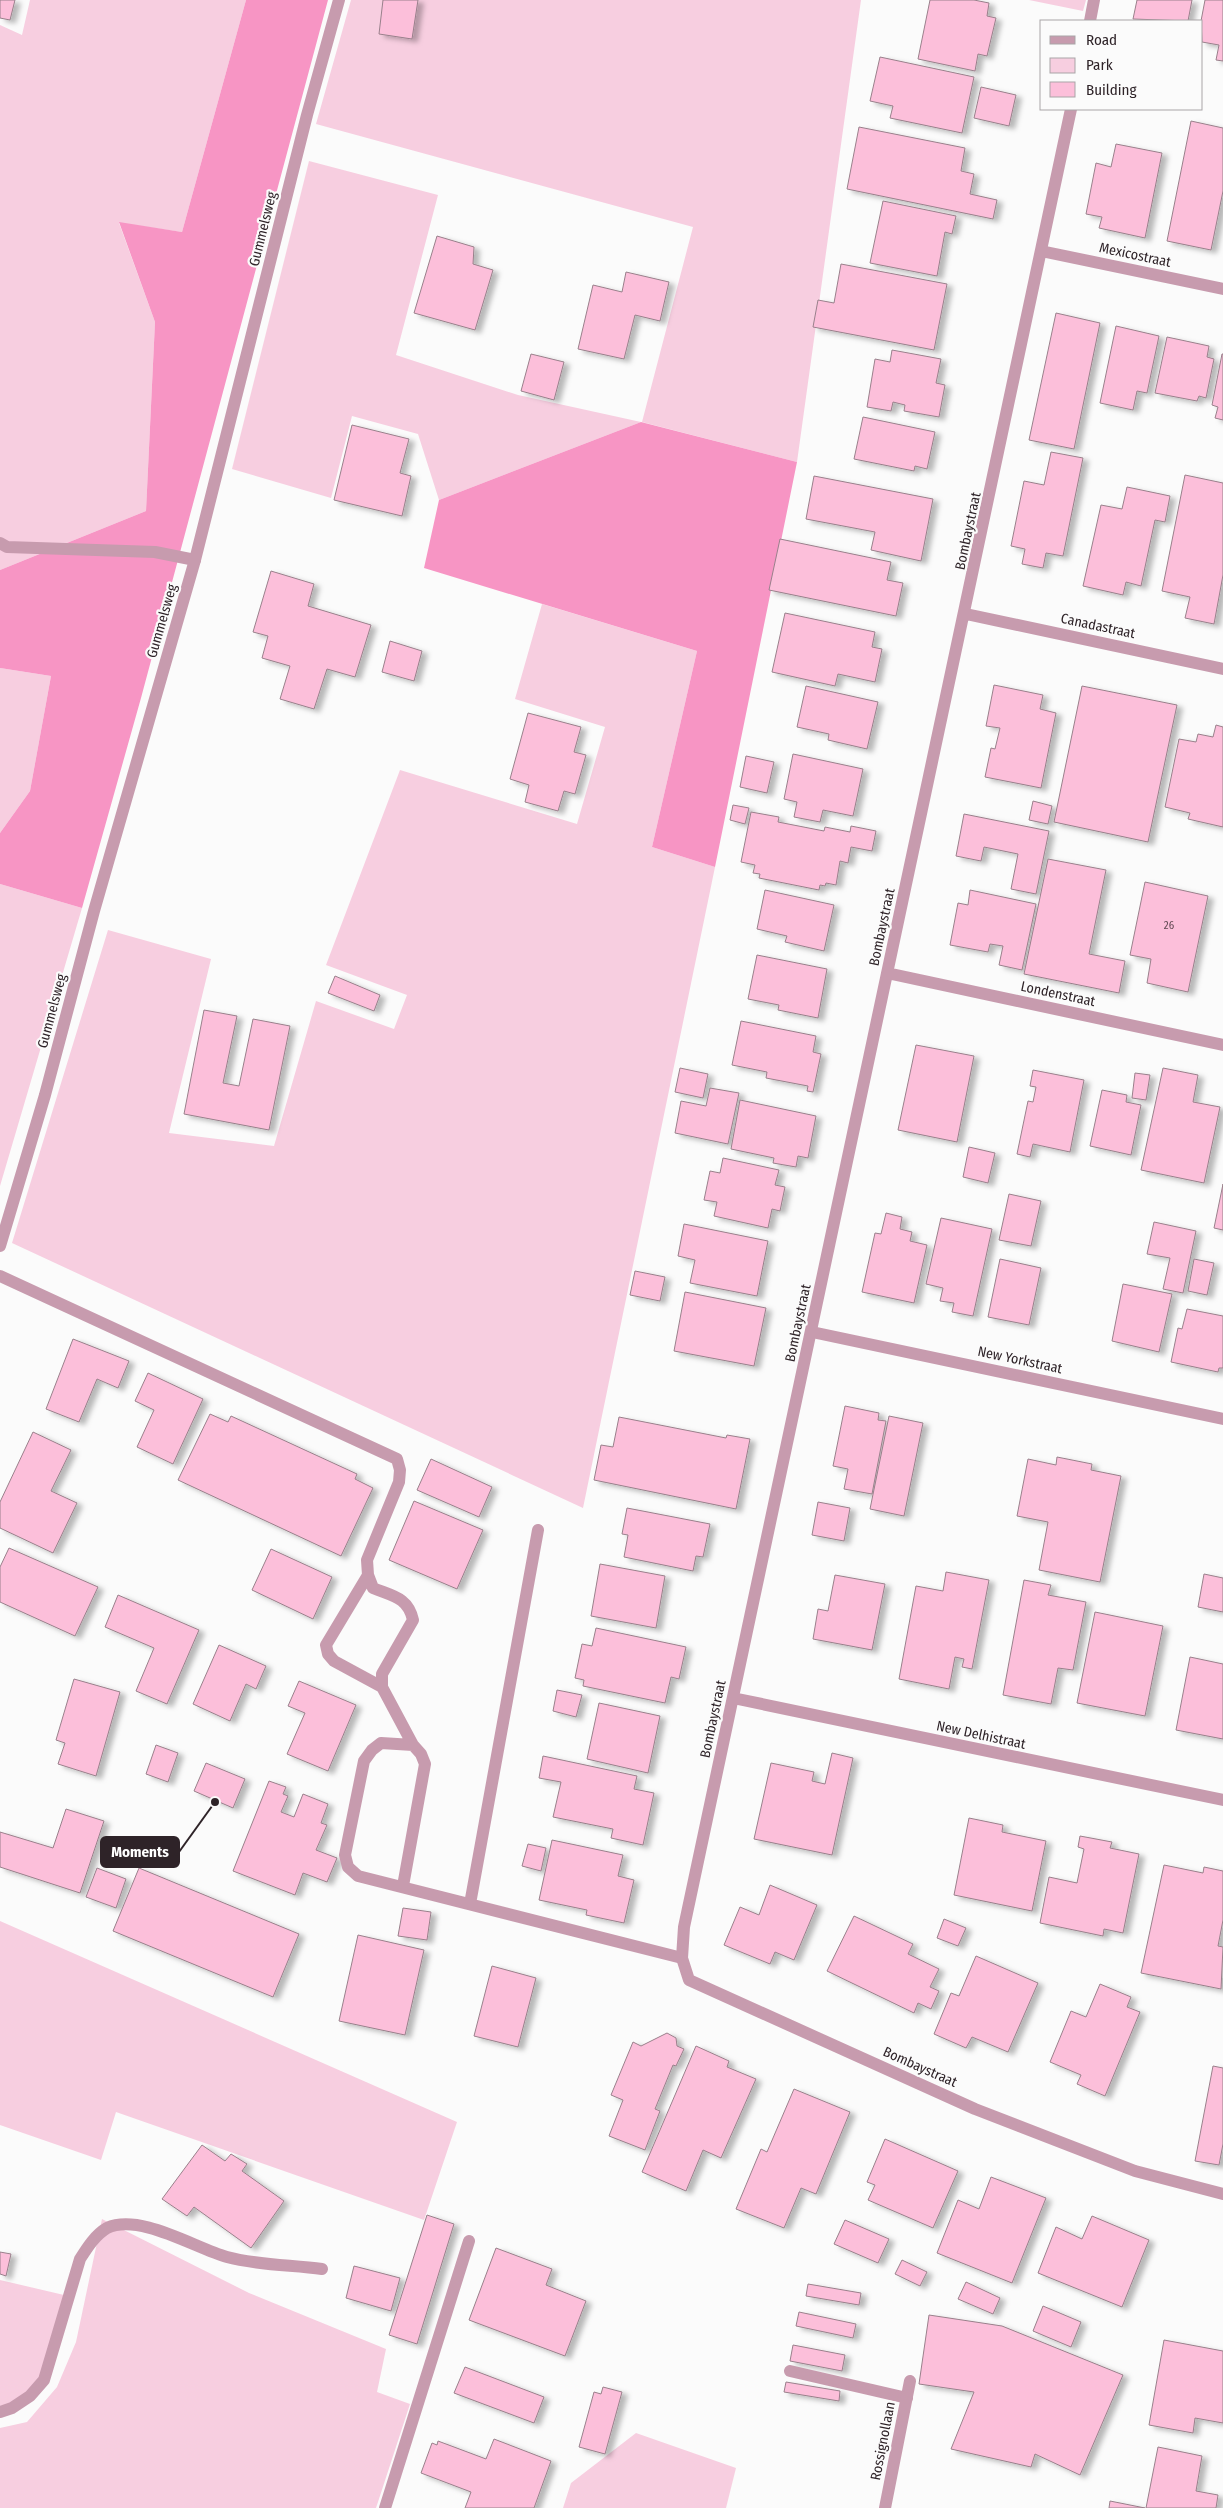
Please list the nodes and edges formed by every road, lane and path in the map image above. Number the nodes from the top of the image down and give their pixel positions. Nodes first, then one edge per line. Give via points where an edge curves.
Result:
1 (339, 0) edge
2 (1094, 0) edge
3 (1090, 20) edge
4 (1071, 110) edge
5 (1041, 251) junction
6 (1223, 289) edge
7 (0, 543) edge
8 (195, 560) junction
9 (966, 614) junction
10 (1223, 669) edge
11 (887, 973) junction
12 (1223, 1045) edge
13 (0, 1246) edge
14 (0, 1276) edge
15 (812, 1332) junction
16 (1223, 1419) edge
17 (538, 1530) dead end
18 (368, 1575) junction
19 (382, 1687) junction
20 (733, 1698) junction
21 (413, 1745) junction
22 (1223, 1800) edge
23 (403, 1886) junction
24 (470, 1904) junction
25 (682, 1958) junction
26 (1223, 2194) edge
27 (469, 2242) dead end
28 (322, 2269) dead end
29 (790, 2371) dead end
30 (910, 2381) dead end
31 (907, 2398) junction
32 (0, 2412) edge
33 (385, 2508) edge
34 (885, 2508) edge

1 - 8 street, Gummelsweg
2 - 3 street
4 - 5 street, Bombaystraat
5 - 6 street, Mexicostraat
5 - 9 street, Bombaystraat
7 - 8 street via 8,547 155,552
8 - 13 street, Gummelsweg
9 - 10 street, Canadastraat
9 - 11 street, Bombaystraat
11 - 12 street, Londenstraat
11 - 15 street, Bombaystraat
14 - 18 street via 397,1459 399,1482 367,1560
15 - 16 street, New Yorkstraat
15 - 20 street, Bombaystraat
17 - 24 street
18 - 19 street via 372,1588 402,1600 410,1609 413,1620 382,1674
18 - 19 street via 326,1645 334,1661
19 - 21 street
20 - 22 street, New Delhistraat
20 - 25 street, Bombaystraat via 684,1927
21 - 23 street via 425,1764
21 - 23 street via 381,1743 364,1761 345,1855 348,1867 358,1876
23 - 24 street
24 - 25 street
25 - 26 street, Bombaystraat via 689,1980 975,2109 1135,2171
27 - 33 street
28 - 32 street via 228,2257 147,2227 128,2224 107,2228 91,2242 80,2259 44,2380 30,2396
29 - 31 street
30 - 31 street, Rossignollaan
31 - 34 street, Rossignollaan

